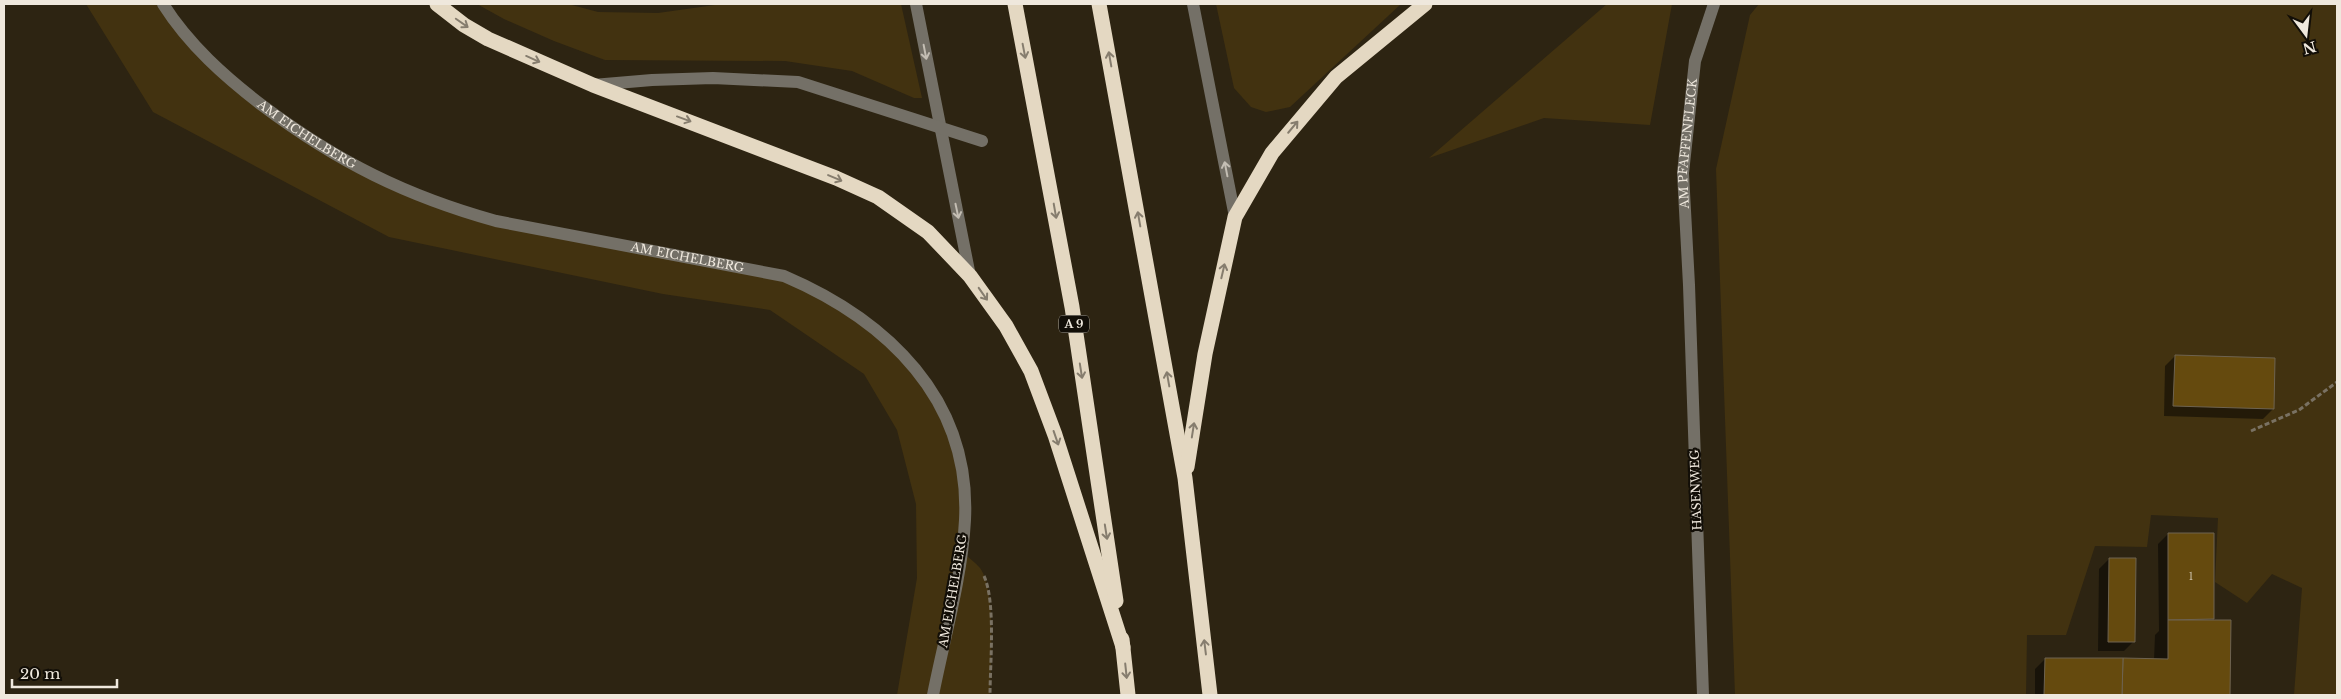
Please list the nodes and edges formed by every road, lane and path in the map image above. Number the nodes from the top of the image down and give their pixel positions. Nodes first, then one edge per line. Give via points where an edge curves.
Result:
1 (163, 4) edge
2 (437, 4) edge
3 (916, 4) edge
4 (1014, 4) edge
5 (1100, 4) edge
6 (1193, 4) edge
7 (1425, 4) edge
8 (1714, 4) edge
9 (593, 85) junction
10 (940, 128) junction
11 (982, 141) dead end
12 (1235, 217) junction
13 (970, 276) junction
14 (1689, 285) joint
15 (2337, 382) edge
16 (2251, 431) dead end
17 (1185, 478) junction
18 (962, 552) junction
19 (1123, 647) junction
20 (933, 695) edge
21 (990, 695) edge
22 (1128, 695) edge
23 (1210, 695) edge
24 (1703, 695) edge

1 - 18 street, AM EICHELBERG via 174,22 204,56 241,89 345,162 396,187 451,209 496,221 784,276 851,310 885,336 910,363 947,419 958,450 962,480 965,518
2 -> 9 highway via 488,39
3 -> 10 street
4 -> 19 highway, A 9 via 1072,307
17 -> 5 highway
12 -> 6 street
12 -> 7 highway via 1272,153 1336,78
8 - 14 street, AM PFAFFENFLECK via 1695,60 1683,173
9 - 10 street via 713,78 798,82
9 -> 13 highway via 878,196 928,232
10 - 11 street
10 -> 13 street
17 -> 12 highway via 1206,354
13 -> 19 highway via 1006,326 1031,371 1055,434
14 - 24 street, HASENWEG
15 - 16 path via 2299,410
23 -> 17 highway
18 - 20 street, AM EICHELBERG
18 - 21 path via 980,568 987,583
19 -> 22 highway, A 9

